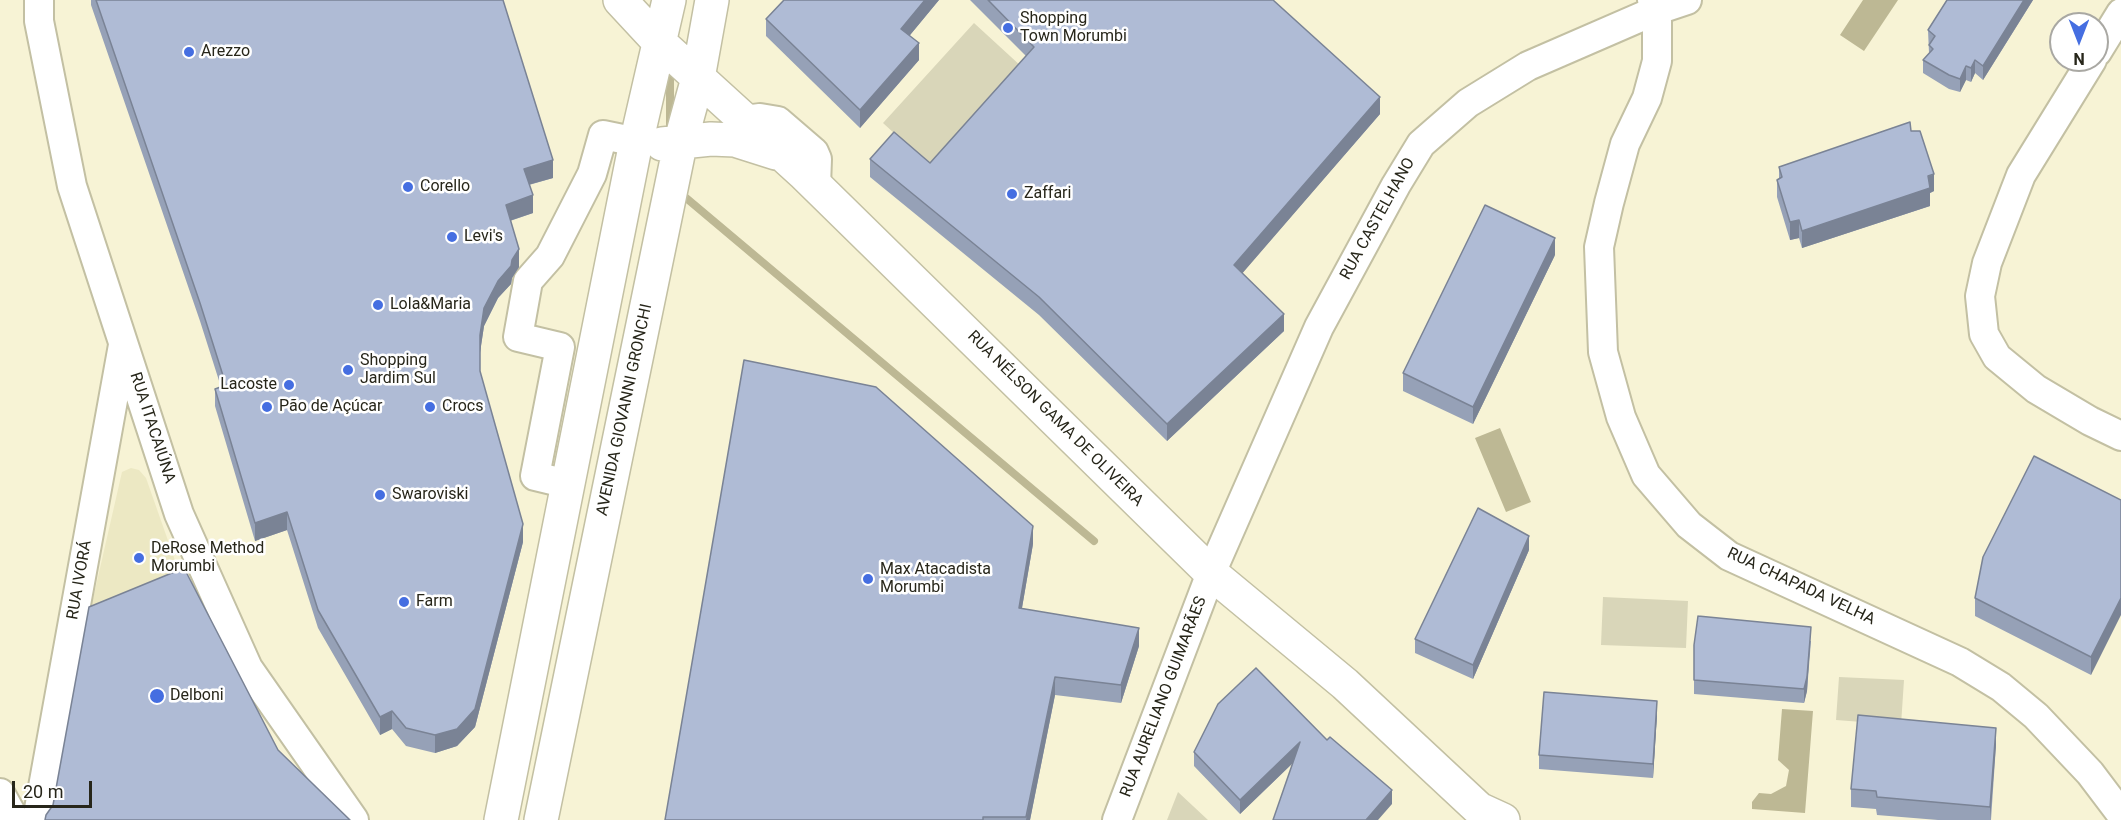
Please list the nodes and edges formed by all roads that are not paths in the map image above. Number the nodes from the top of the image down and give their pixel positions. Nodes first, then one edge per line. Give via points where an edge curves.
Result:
1 (39, 0) edge
2 (620, 0) edge
3 (669, 0) edge
4 (712, 0) edge
5 (1687, 0) edge
6 (1654, 5) edge
7 (2121, 13) edge
8 (2109, 32) edge
9 (659, 42) junction
10 (2085, 72) edge
11 (698, 78) junction
12 (745, 120) junction
13 (681, 140) junction
14 (635, 147) junction
15 (785, 155) junction
16 (816, 186) junction
17 (123, 340) junction
18 (2121, 436) edge
19 (568, 484) junction
20 (1211, 573) junction
21 (0, 793) edge
22 (2121, 814) edge
23 (1491, 816) edge
24 (15, 820) edge
25 (37, 820) edge
26 (354, 820) edge
27 (501, 820) edge
28 (541, 820) edge
29 (1117, 820) edge

1 - 17 street, RUA ITACAIÚNA via 39,21 72,186
2 - 9 main road, RUA NÉLSON GAMA DE OLIVEIRA
3 - 9 main road
4 - 11 main road, AVENIDA GIOVANNI GRONCHI
5 - 6 street, RUA CASTELHANO
6 - 20 street, RUA CASTELHANO via 1528,66 1468,103 1421,144 1319,327
6 - 22 street, RUA CHAPADA VELHA via 1657,61 1647,98 1625,144 1599,247 1604,352 1621,417 1646,475 1689,525 1729,556 1960,662 2001,687 2044,724 2090,773
7 - 8 street
9 - 11 main road, RUA NÉLSON GAMA DE OLIVEIRA
9 - 14 main road
10 - 18 street via 2021,175 1987,262 1980,296 1984,334 1996,357 2036,389
11 - 12 main road, RUA NÉLSON GAMA DE OLIVEIRA
11 - 13 main road, AVENIDA GIOVANNI GRONCHI
12 - 15 main road, RUA NÉLSON GAMA DE OLIVEIRA
12 - 16 street via 778,121 814,152
13 - 14 main road
13 - 15 main road via 735,140
13 - 28 main road, AVENIDA GIOVANNI GRONCHI
14 - 19 main road
14 - 19 street via 603,135 592,174 577,205 550,256 528,281 518,337 560,347 535,476
15 - 16 main road, RUA NÉLSON GAMA DE OLIVEIRA
16 - 20 main road, RUA NÉLSON GAMA DE OLIVEIRA
17 - 25 street, RUA IVORÁ
17 - 26 street, RUA ITACAIÚNA via 179,514 248,668
19 - 27 main road
20 - 23 main road, RUA NÉLSON GAMA DE OLIVEIRA via 1345,684
20 - 29 street, RUA AURELIANO GUIMARÃES
21 - 24 street

